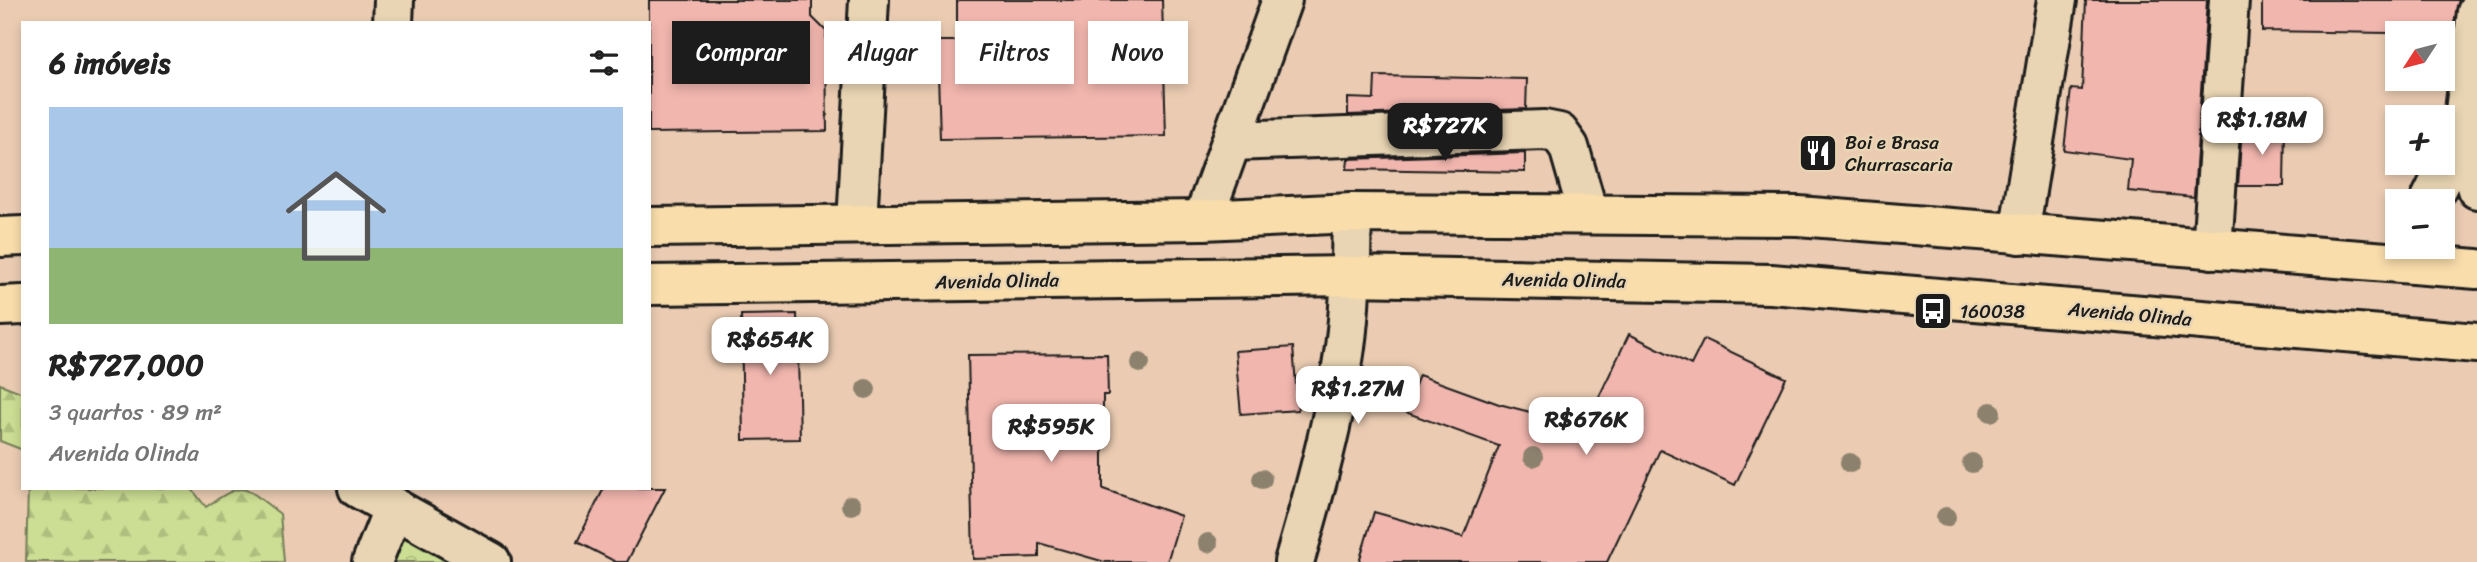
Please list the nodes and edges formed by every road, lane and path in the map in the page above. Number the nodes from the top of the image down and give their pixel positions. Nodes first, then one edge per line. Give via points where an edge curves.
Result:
1 (394, 0) edge
2 (869, 0) edge
3 (1282, 0) edge
4 (2057, 0) edge
5 (2230, 0) edge
6 (2477, 12) edge
7 (393, 21) edge
8 (2462, 136) junction
9 (1233, 141) junction
10 (2436, 189) edge
11 (2477, 189) edge
12 (1352, 213) junction
13 (1588, 213) junction
14 (1203, 220) junction
15 (857, 224) junction
16 (651, 227) edge
17 (2019, 234) junction
18 (21, 236) edge
19 (0, 237) edge
20 (2211, 249) junction
21 (2385, 251) edge
22 (2427, 259) edge
23 (2477, 269) edge
24 (1351, 276) junction
25 (651, 285) edge
26 (2477, 343) edge
27 (362, 490) edge
28 (394, 507) junction
29 (372, 562) edge
30 (491, 562) edge
31 (1294, 562) edge

1 - 7 street
2 - 15 street
3 - 9 street
4 - 17 street
5 - 20 street
6 - 8 street
8 - 10 street
8 - 11 street
9 - 13 street via 1559,133 1569,147
9 - 14 street
12 - 13 main road
12 - 14 main road
12 - 24 street
13 - 17 main road via 1798,216
14 - 15 main road
15 - 16 main road
17 - 20 main road
18 - 19 main road
20 - 21 main road
22 - 23 main road
24 - 25 main road, Avenida Olinda
24 - 26 main road, Avenida Olinda via 1771,284
24 - 31 street via 1345,349
27 - 28 street
28 - 29 street
28 - 30 street

